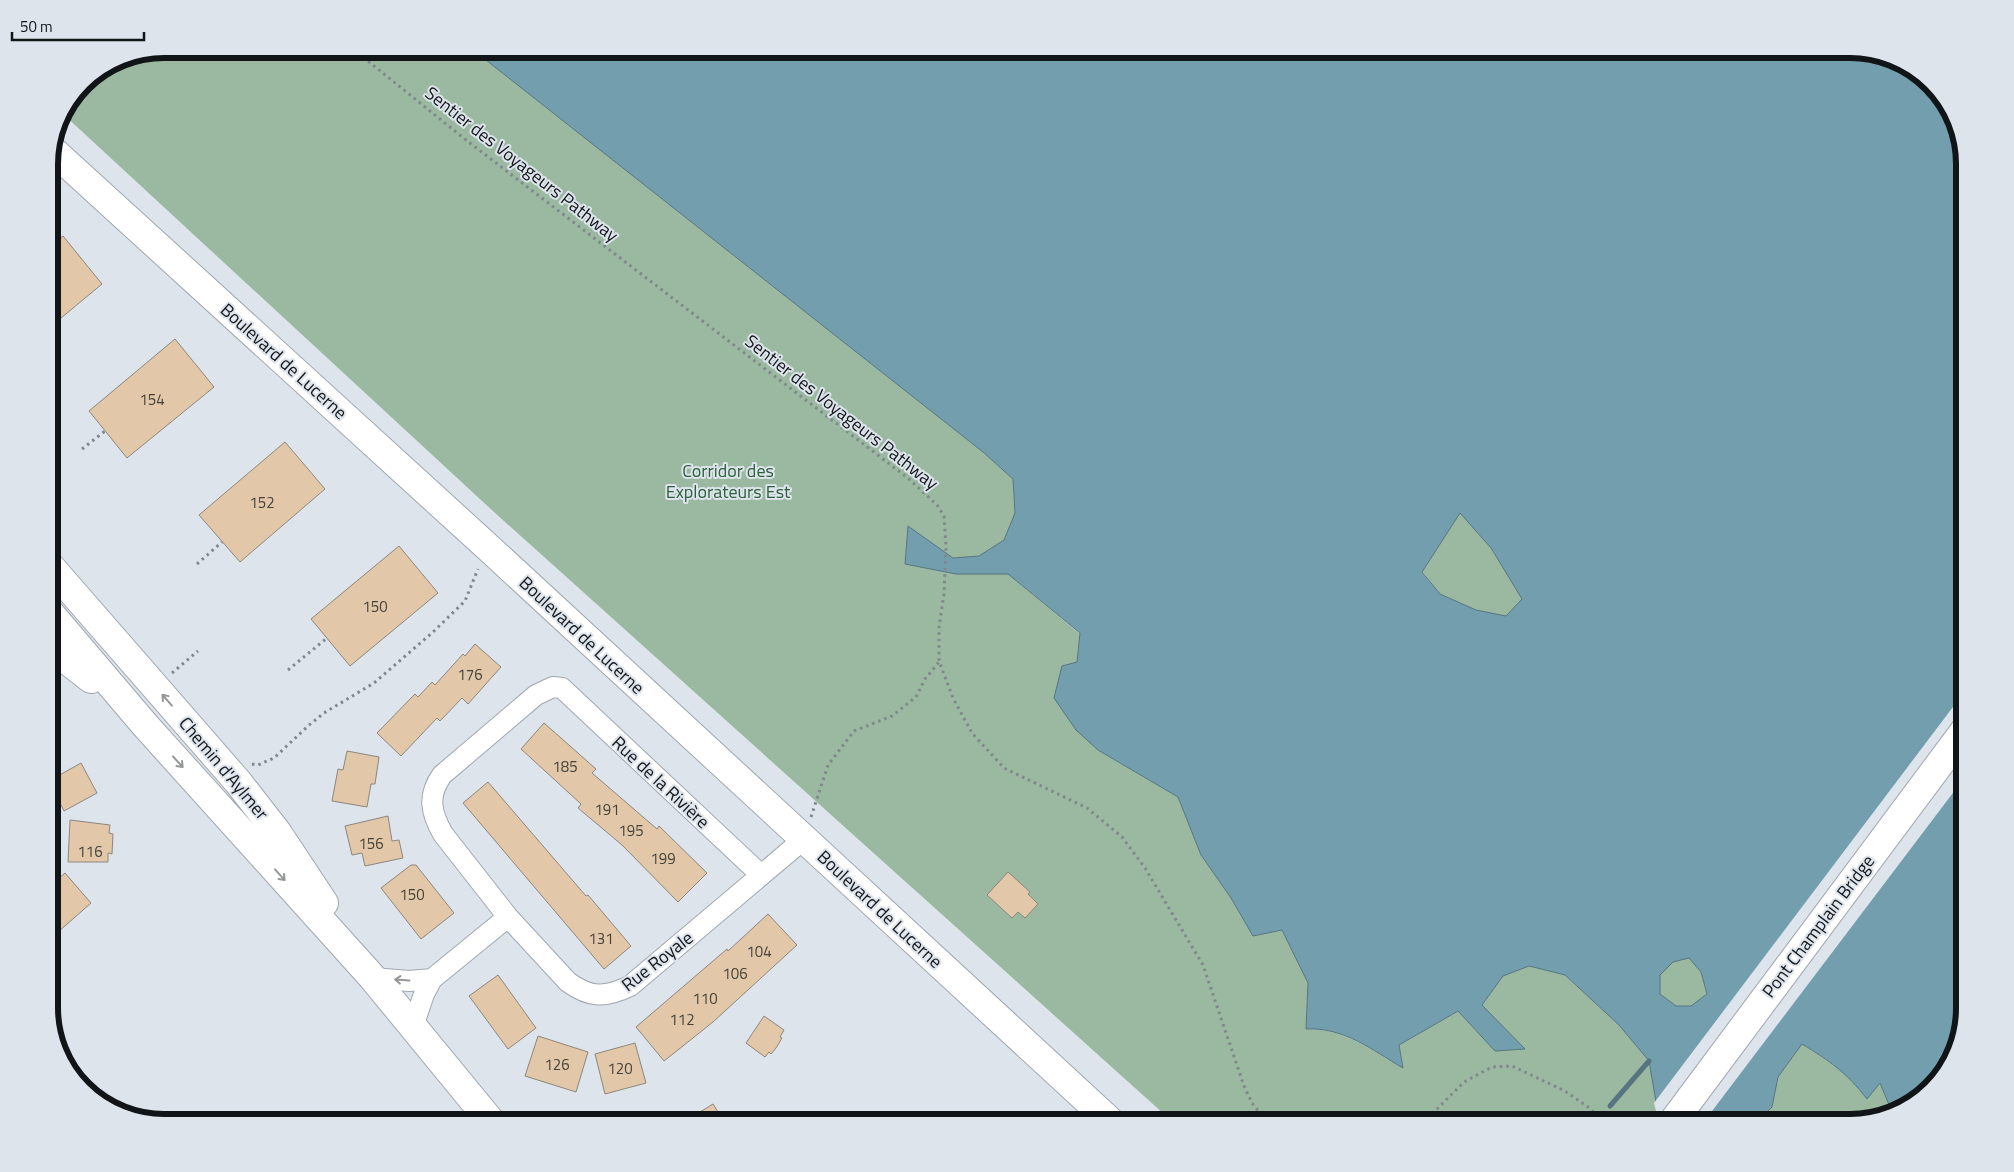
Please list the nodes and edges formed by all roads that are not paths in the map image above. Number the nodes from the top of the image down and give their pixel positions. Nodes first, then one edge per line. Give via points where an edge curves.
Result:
1 (58, 155) edge
2 (58, 582) edge
3 (58, 623) edge
4 (58, 656) edge
5 (562, 688) joint
6 (145, 725) junction
7 (1956, 742) edge
8 (804, 839) junction
9 (761, 875) junction
10 (508, 917) junction
11 (373, 978) junction
12 (432, 979) junction
13 (413, 1028) junction
14 (485, 1114) edge
15 (1102, 1114) edge
16 (1679, 1114) edge

1 - 8 main road, Boulevard de Lucerne
11 -> 2 main road, Chemin d'Aylmer via 277,832 238,782
3 - 6 main road, Chemin d'Aylmer
4 - 6 main road via 87,675
5 - 9 street, Rue de la Rivière
5 - 10 street, Rue Royale via 553,687 536,695 442,775 432,795 432,810 443,834
6 -> 11 main road, Chemin d'Aylmer
7 - 16 main road, Pont Champlain Bridge
8 - 9 street, Rue Royale
8 - 15 main road, Boulevard de Lucerne
9 - 10 street, Rue Royale via 630,986 605,994 592,995 568,982
10 - 12 street
12 -> 11 street
11 - 13 main road, Chemin d'Aylmer
12 - 13 street
13 - 14 main road, Chemin d'Aylmer

